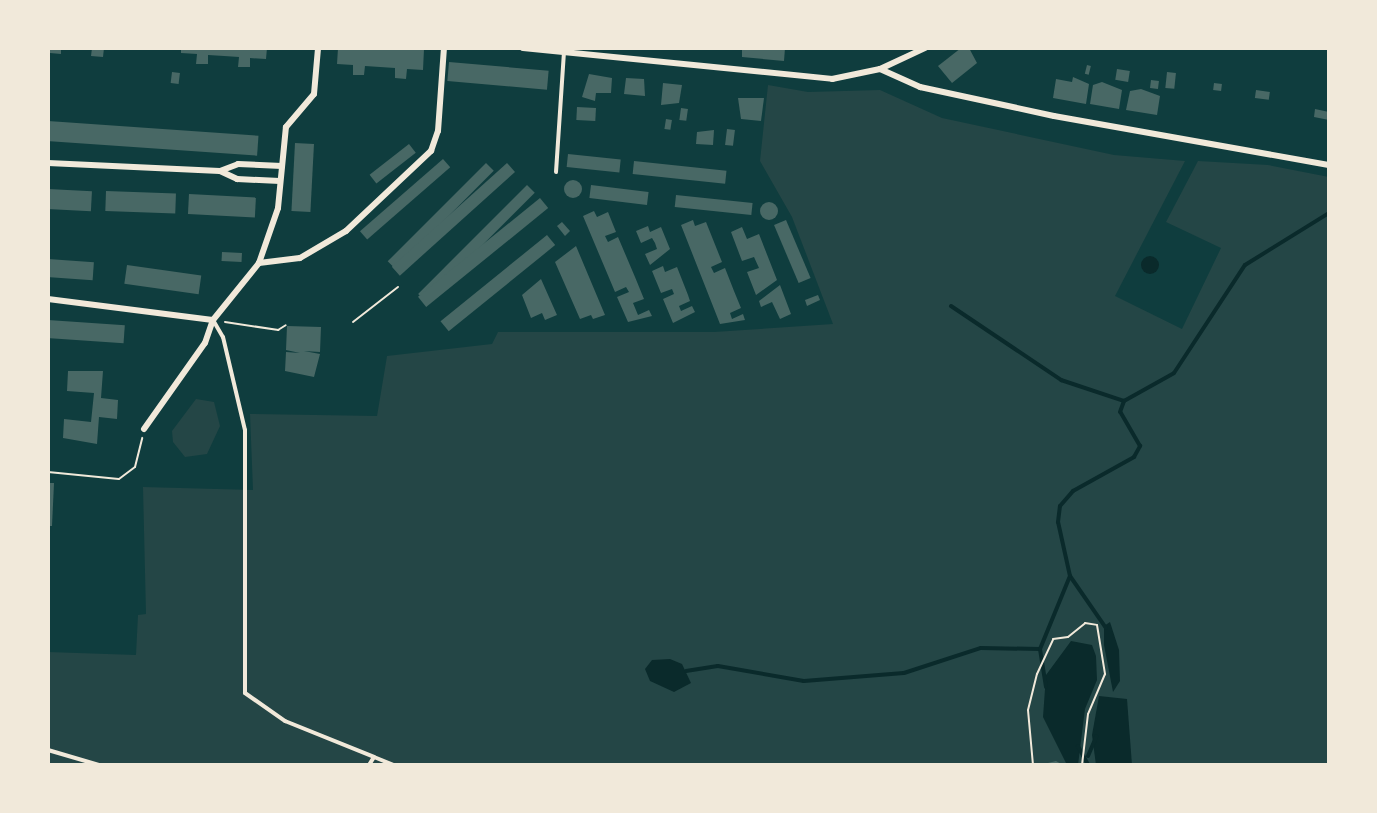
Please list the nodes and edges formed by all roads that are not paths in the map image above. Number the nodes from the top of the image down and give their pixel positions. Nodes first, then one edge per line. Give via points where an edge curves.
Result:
1 (318, 48) edge
2 (444, 48) edge
3 (523, 48) edge
4 (925, 48) edge
5 (564, 52) junction
6 (880, 69) junction
7 (48, 163) edge
8 (1329, 165) edge
9 (282, 166) junction
10 (220, 171) junction
11 (556, 172) dead end
12 (280, 181) junction
13 (259, 262) junction
14 (48, 299) edge
15 (213, 320) junction
16 (144, 429) road end
17 (48, 750) edge
18 (374, 757) junction
19 (99, 765) edge
20 (369, 765) edge
21 (394, 765) edge

1 - 9 street via 314,94 286,127
2 - 13 street via 438,131 431,151 346,231 300,258
3 - 5 street
4 - 6 street
5 - 6 street via 832,79
5 - 11 lane
6 - 8 street via 920,87 1054,116
7 - 10 street
9 - 10 street via 238,164
9 - 12 street
10 - 12 street via 237,179
12 - 13 street
13 - 15 street
14 - 15 street via 122,304
15 - 16 street via 205,343
15 - 18 lane via 223,337 245,430 245,693 278,717
17 - 19 lane
18 - 20 lane
18 - 21 lane

